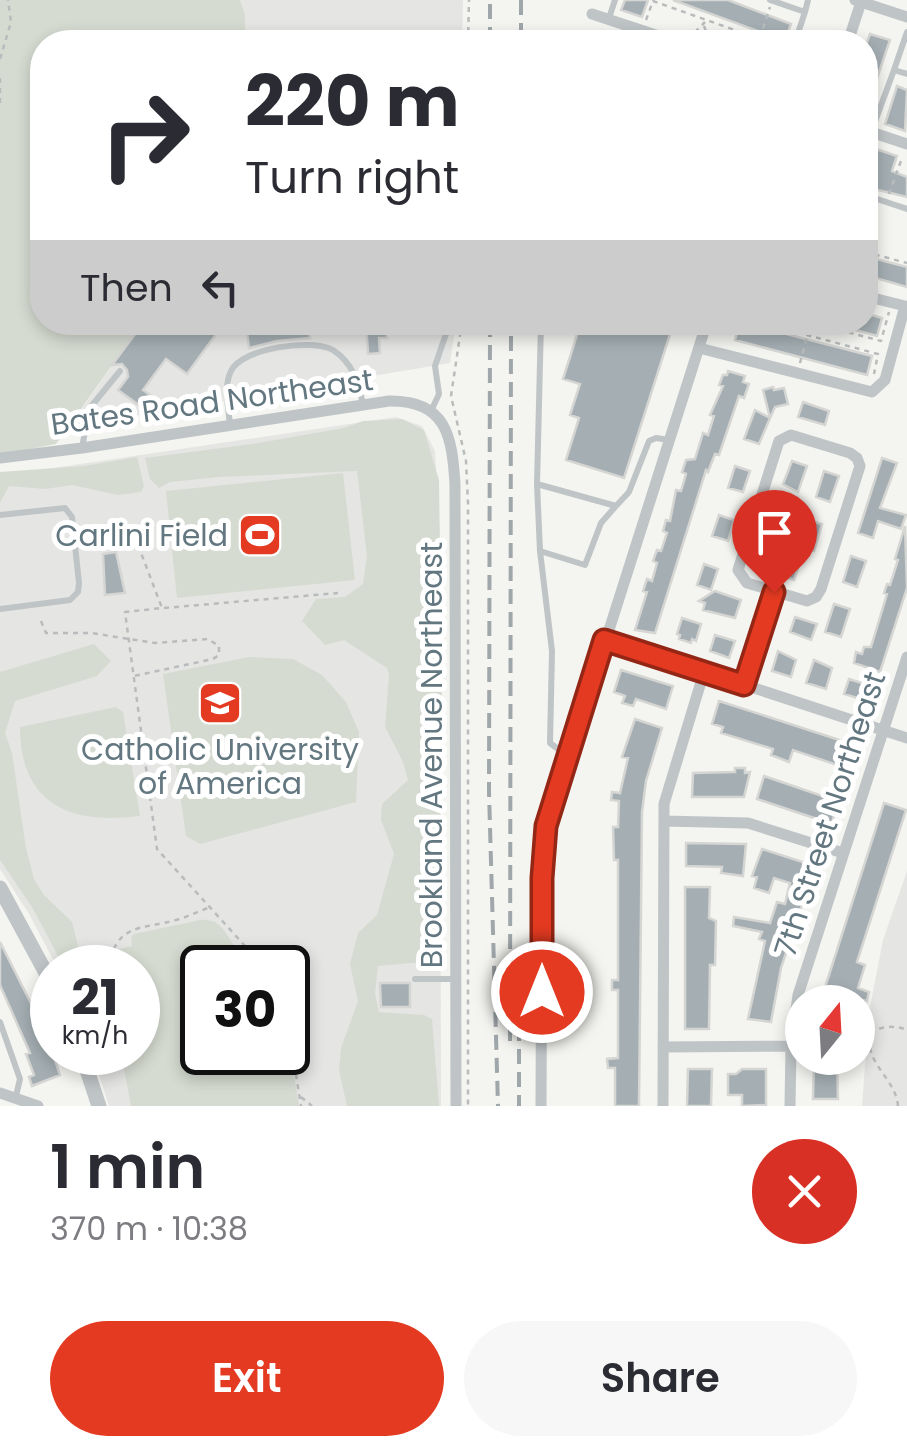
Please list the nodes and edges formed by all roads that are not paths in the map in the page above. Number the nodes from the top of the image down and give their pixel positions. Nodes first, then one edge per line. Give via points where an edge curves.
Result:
1 (615, 0) edge
2 (771, 0) edge
3 (808, 0) edge
4 (858, 1) edge
5 (804, 12) junction
6 (592, 14) dead end
7 (907, 17) edge
8 (608, 19) junction
9 (639, 30) edge
10 (799, 30) edge
11 (851, 30) edge
12 (907, 32) edge
13 (894, 70) junction
14 (907, 74) edge
15 (878, 107) edge
16 (878, 134) edge
17 (907, 144) edge
18 (878, 199) edge
19 (907, 209) edge
20 (878, 299) edge
21 (905, 306) edge
22 (446, 335) edge
23 (542, 335) edge
24 (703, 335) edge
25 (699, 348) junction
26 (120, 371) dead end
27 (364, 405) junction
28 (430, 410) junction
29 (230, 426) junction
30 (670, 440) junction
31 (82, 448) junction
32 (0, 458) edge
33 (537, 484) junction
34 (616, 506) junction
35 (0, 515) edge
36 (540, 551) junction
37 (774, 592) junction
38 (0, 608) edge
39 (604, 640) junction
40 (907, 656) edge
41 (704, 672) junction
42 (744, 685) junction
43 (883, 730) junction
44 (907, 738) edge
45 (567, 756) junction
46 (664, 822) junction
47 (843, 853) junction
48 (0, 888) edge
49 (31, 945) edge
50 (456, 979) junction
51 (415, 980) dead end
52 (801, 985) edge
53 (0, 1022) edge
54 (785, 1046) edge
55 (663, 1047) junction
56 (88, 1075) edge
57 (791, 1075) edge
58 (0, 1093) edge
59 (16, 1098) junction
60 (38, 1106) edge
61 (99, 1106) edge
62 (456, 1106) edge
63 (541, 1106) edge
64 (663, 1106) edge
65 (790, 1106) edge

1 - 8 lane
2 - 5 lane
3 - 5 lane
4 - 7 street
4 - 11 street
5 - 10 lane
6 - 8 street
8 - 9 street
12 - 13 lane
13 - 14 lane
13 - 15 lane
16 - 17 street
18 - 19 lane
20 - 21 street
21 - 25 street via 885,380 866,392
22 - 28 lane via 435,366 439,394
23 - 33 lane
24 - 25 street
25 - 30 street
26 - 31 lane via 89,409
27 - 28 street, Bates Road Northeast via 398,400
27 - 29 street, Bates Road Northeast
27 - 29 lane via 357,378 328,348 308,344 252,352 232,368
28 - 50 street, Brookland Avenue Northeast via 450,440 456,484
29 - 31 street, Bates Road Northeast
30 - 34 lane via 648,441 629,492
30 - 39 street
31 - 32 street, Bates Road Northeast
33 - 34 lane
33 - 36 lane
34 - 36 lane via 601,523 585,565
35 - 38 lane via 65,508 72,517 79,583 75,597
36 - 45 lane via 552,652 550,743
37 - 37 street via 747,583 738,570 779,442 790,435 850,453 860,466 821,590 807,601
37 - 42 street
39 - 41 street
39 - 45 street
40 - 43 street, 7th Street Northeast
41 - 42 street
41 - 46 street via 668,782
42 - 43 street
43 - 44 street
43 - 47 street, 7th Street Northeast
45 - 63 street via 544,846
46 - 47 street via 744,822
46 - 55 street
47 - 52 street, 7th Street Northeast
48 - 49 street
50 - 51 lane
50 - 62 street, Brookland Avenue Northeast
53 - 59 lane via 20,1079
54 - 55 street
55 - 64 street
56 - 61 street
57 - 65 street, 7th Street Northeast
58 - 59 street
59 - 60 street

